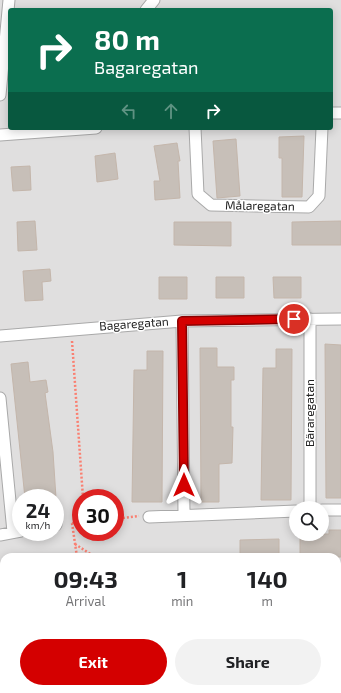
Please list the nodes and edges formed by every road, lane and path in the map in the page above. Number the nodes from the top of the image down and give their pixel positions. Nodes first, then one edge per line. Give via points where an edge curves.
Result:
1 (154, 0) edge
2 (148, 8) edge
3 (8, 11) edge
4 (0, 95) edge
5 (50, 130) edge
6 (195, 130) edge
7 (322, 130) edge
8 (0, 135) edge
9 (310, 319) junction
10 (341, 319) edge
11 (182, 321) junction
12 (71, 329) junction
13 (0, 336) edge
14 (0, 398) edge
15 (82, 489) edge
16 (12, 493) edge
17 (310, 501) edge
18 (329, 510) edge
19 (341, 510) edge
20 (289, 511) edge
21 (184, 514) junction
22 (149, 517) joint
23 (124, 518) edge
24 (12, 533) edge
25 (0, 535) edge
26 (75, 541) edge
27 (75, 544) junction
28 (76, 553) edge
29 (88, 553) edge

1 - 2 street
3 - 4 street
5 - 8 street
6 - 7 street, Målaregatan via 198,194 212,205 309,207 319,196
9 - 10 street, Bagaregatan
9 - 11 street, Bagaregatan
9 - 17 street, Bäraregatan
11 - 12 street, Bagaregatan
11 - 21 street
12 - 13 street, Bagaregatan
12 - 15 path
14 - 16 street
18 - 19 street
20 - 21 street
21 - 22 street
22 - 23 path
24 - 25 street
26 - 27 path
27 - 28 path
27 - 29 path

